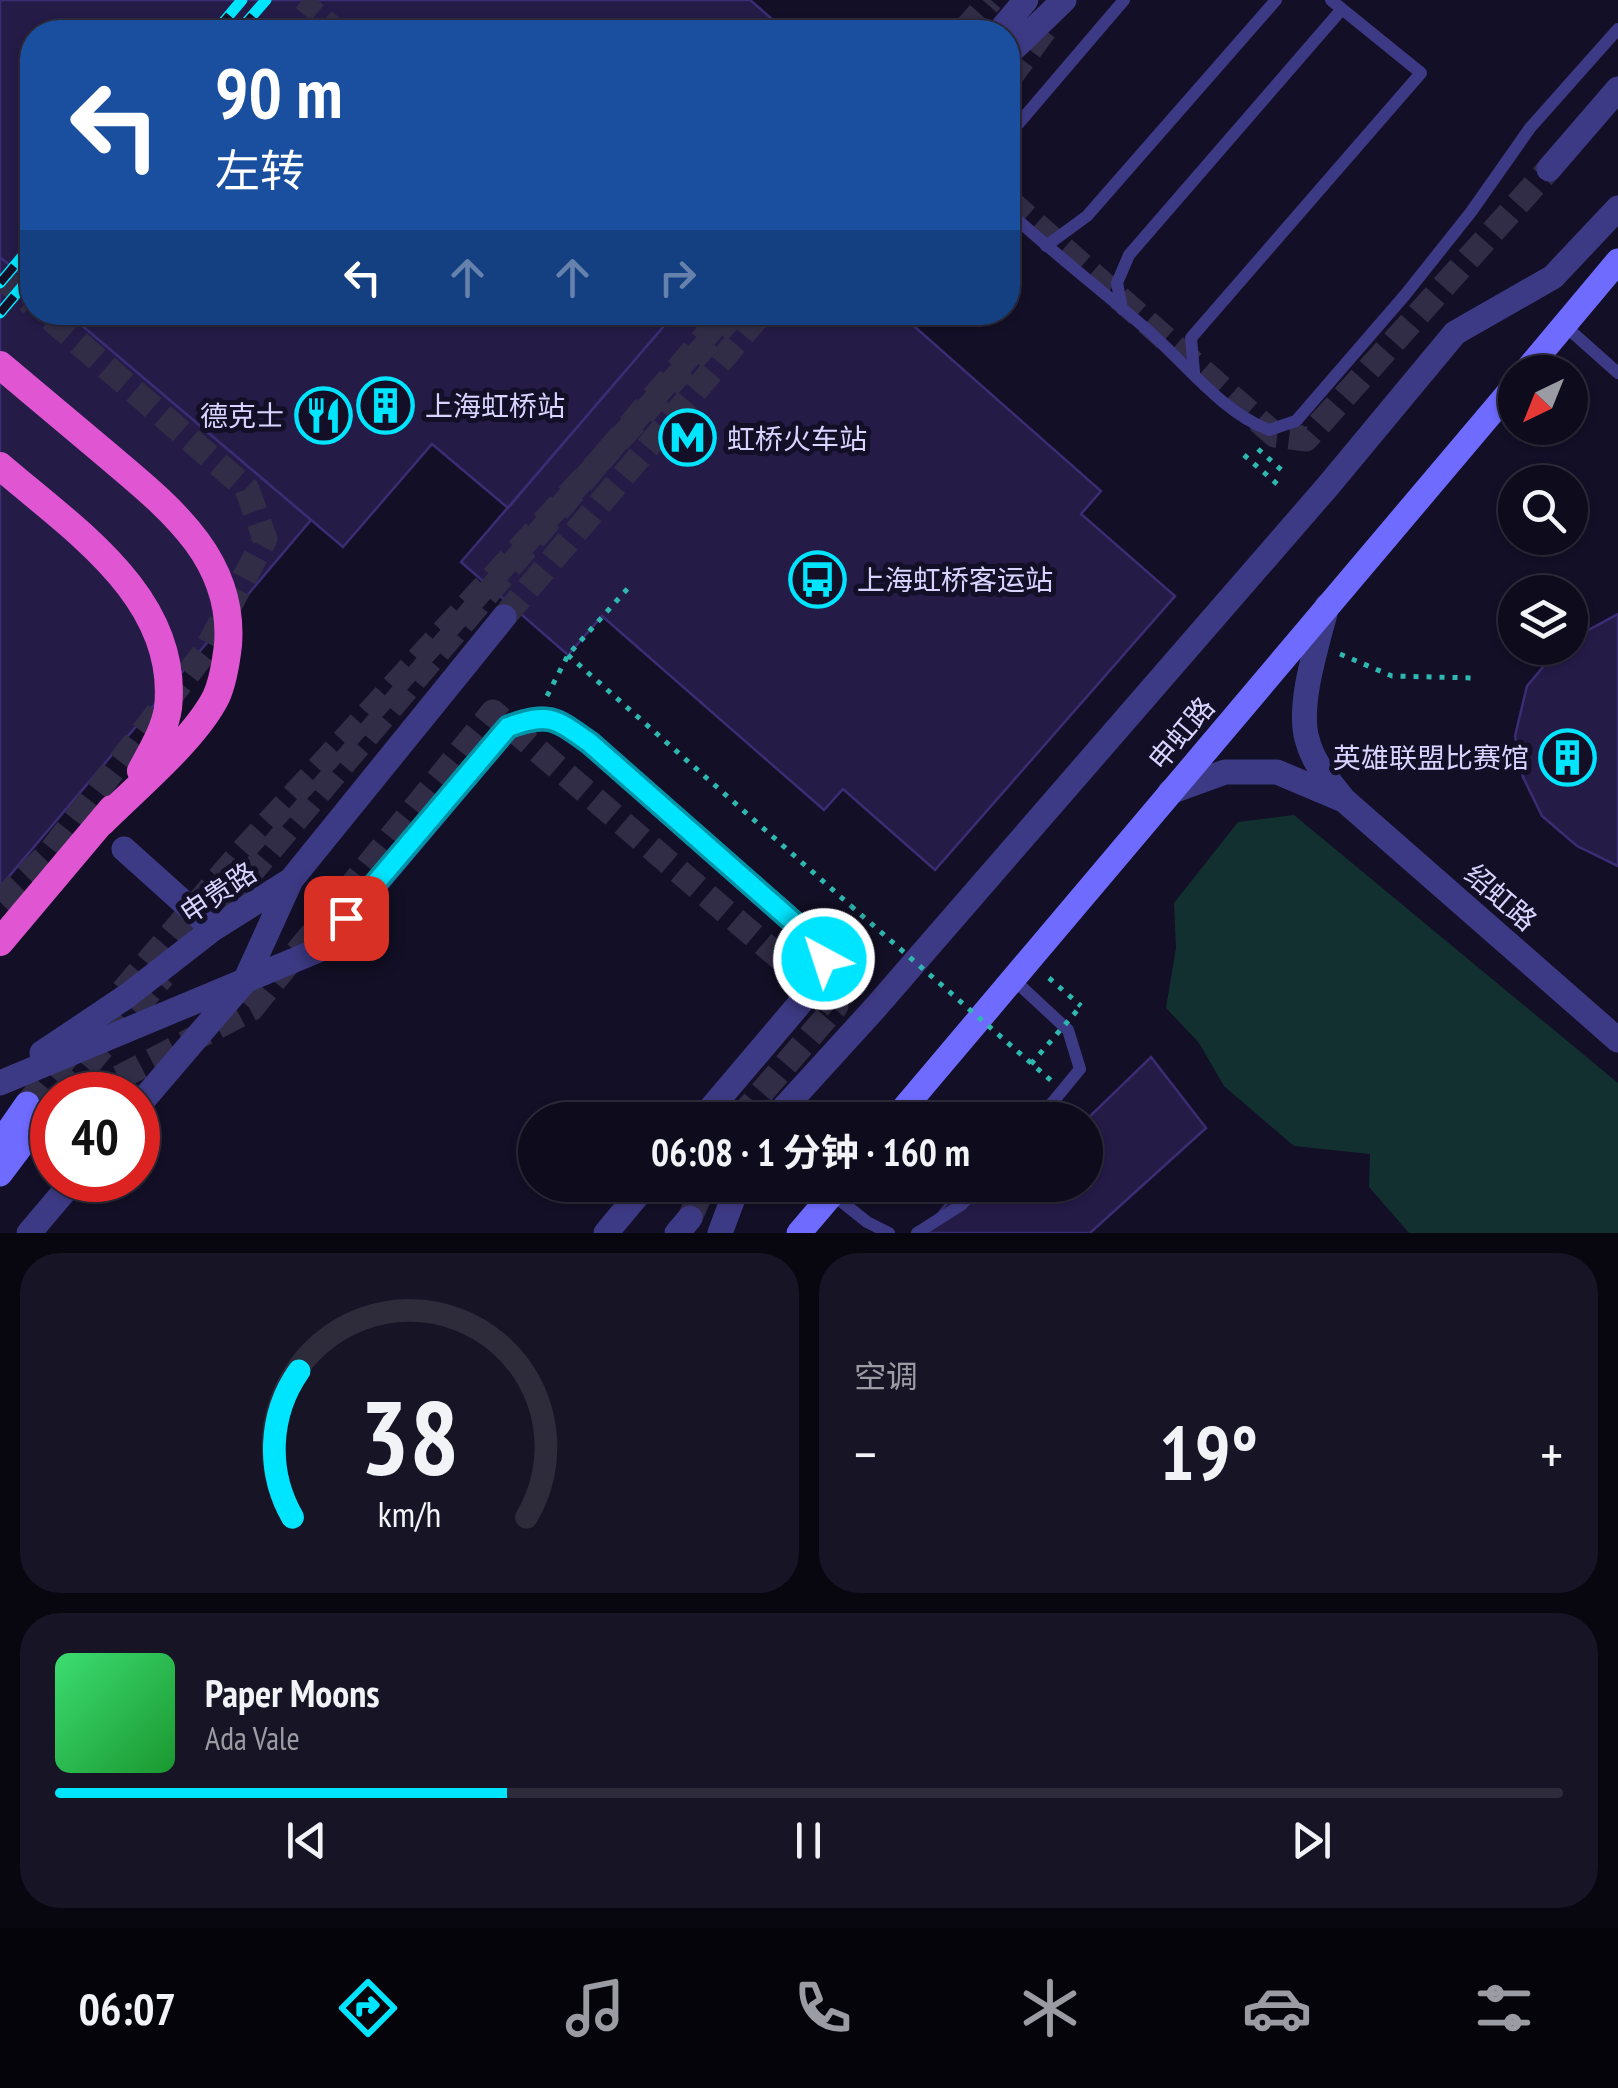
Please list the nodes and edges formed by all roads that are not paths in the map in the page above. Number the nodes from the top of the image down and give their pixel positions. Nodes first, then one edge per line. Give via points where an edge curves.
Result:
1 (1026, 0) edge
2 (1064, 0) edge
3 (1124, 0) edge
4 (1276, 0) edge
5 (1337, 4) edge
6 (1008, 20) edge
7 (1618, 29) edge
8 (1020, 42) tunnel mouth
9 (1618, 89) edge
10 (1020, 122) edge
11 (1549, 168) tunnel mouth
12 (1618, 208) edge
13 (1020, 222) edge
14 (1046, 246) junction
15 (1618, 261) edge
16 (1122, 310) junction
17 (1564, 325) junction
18 (1539, 355) edge
19 (0, 365) edge
20 (1194, 372) junction
21 (1618, 373) edge
22 (1498, 404) edge
23 (0, 466) edge
24 (1327, 606) junction
25 (504, 617) tunnel mouth
26 (1170, 792) junction
27 (1344, 800) junction
28 (102, 822) junction
29 (124, 849) dead end
30 (291, 880) junction
31 (214, 929) junction
32 (0, 942) edge
33 (1021, 970) junction
34 (245, 981) junction
35 (1618, 1040) edge
36 (160, 1080) edge
37 (0, 1081) edge
38 (716, 1102) edge
39 (790, 1102) edge
40 (909, 1102) edge
41 (1053, 1102) edge
42 (0, 1142) edge
43 (0, 1174) edge
44 (55, 1202) edge
45 (632, 1202) edge
46 (732, 1202) edge
47 (825, 1202) edge
48 (849, 1202) edge
49 (962, 1202) edge
50 (29, 1233) edge
51 (606, 1233) edge
52 (720, 1233) edge
53 (799, 1233) edge
54 (889, 1233) edge
55 (916, 1233) edge

1 - 6 street
2 - 8 street
3 - 10 lane
4 - 14 lane via 1087,216
5 - 16 lane via 1129,255 1117,283
5 - 20 lane via 1421,73 1190,338
7 - 20 lane via 1296,420 1270,430 1251,423
9 - 11 street
12 - 39 street via 1553,277 1455,334
13 - 14 lane
14 - 16 lane
15 - 17 main road
16 - 20 lane
17 - 18 main road
17 - 21 lane
19 - 28 highway, bridge via 165,504 195,536 226,602 226,664 216,698
22 - 24 main road, 申虹路
23 - 28 highway, bridge via 121,574 160,640 168,710 139,774
24 - 26 main road, 申虹路
24 - 27 street via 1308,684 1306,736 1320,770
25 - 30 street, 申贵路
26 - 27 street via 1225,772 1277,772
26 - 33 main road, 申虹路
27 - 35 street, 绍虹路
28 - 32 highway, bridge
29 - 31 street
30 - 31 street, 申贵路
30 - 34 street
31 - 37 street, 申贵路
33 - 40 main road, 申虹路
33 - 41 lane via 1068,1030 1080,1069
34 - 36 street
34 - 37 street
34 - 38 street via 321,949 508,727 536,716 556,719 816,942 824,959 812,988
42 - 43 main road via 35,1111
44 - 50 street
45 - 51 street
46 - 52 street
47 - 53 main road
48 - 54 lane
49 - 55 lane

